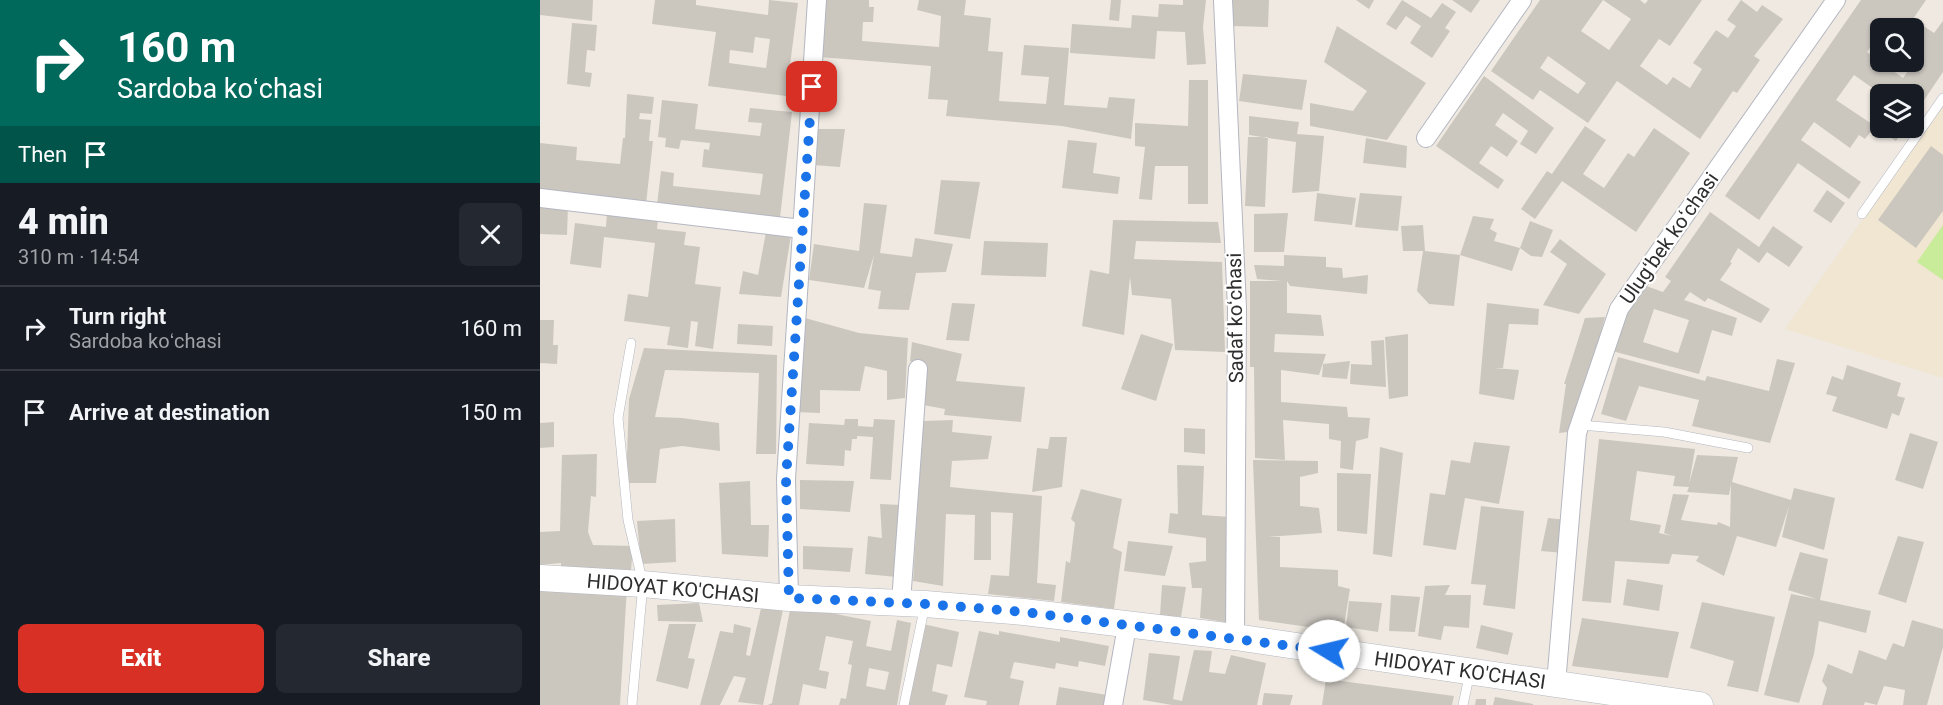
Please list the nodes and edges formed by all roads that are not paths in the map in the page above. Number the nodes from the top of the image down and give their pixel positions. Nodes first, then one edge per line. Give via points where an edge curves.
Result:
1 (817, 0) edge
2 (1223, 0) edge
3 (1522, 0) edge
4 (1836, 0) edge
5 (1943, 98) edge
6 (1426, 138) dead end
7 (540, 198) edge
8 (1862, 214) dead end
9 (802, 229) junction
10 (631, 343) dead end
11 (918, 369) dead end
12 (1580, 424) junction
13 (1748, 448) dead end
14 (540, 578) edge
15 (643, 584) junction
16 (789, 598) junction
17 (913, 603) junction
18 (1127, 626) junction
19 (1235, 637) junction
20 (1470, 672) junction
21 (1556, 684) junction
22 (632, 704) edge
23 (904, 705) edge
24 (1113, 705) edge
25 (1463, 705) edge
26 (1700, 705) edge

1 - 9 street
2 - 19 street, Sadaf koʻchasi via 1237,308
3 - 6 street
4 - 12 street, Ulugʻbek koʻchasi via 1619,309
5 - 8 lane
7 - 9 street
9 - 16 street via 786,479
10 - 15 lane via 618,418 628,520
11 - 17 street
12 - 13 lane via 1664,432
12 - 21 street, Ulugʻbek koʻchasi
14 - 15 street, HIDOYAT KO'CHASI
15 - 16 street, HIDOYAT KO'CHASI
15 - 22 lane
16 - 17 street, HIDOYAT KO'CHASI
17 - 18 street, HIDOYAT KO'CHASI
17 - 23 lane
18 - 19 street, HIDOYAT KO'CHASI
18 - 24 street
19 - 20 street, HIDOYAT KO'CHASI
20 - 21 street, HIDOYAT KO'CHASI
20 - 25 lane
21 - 26 street, HIDOYAT KO'CHASI

